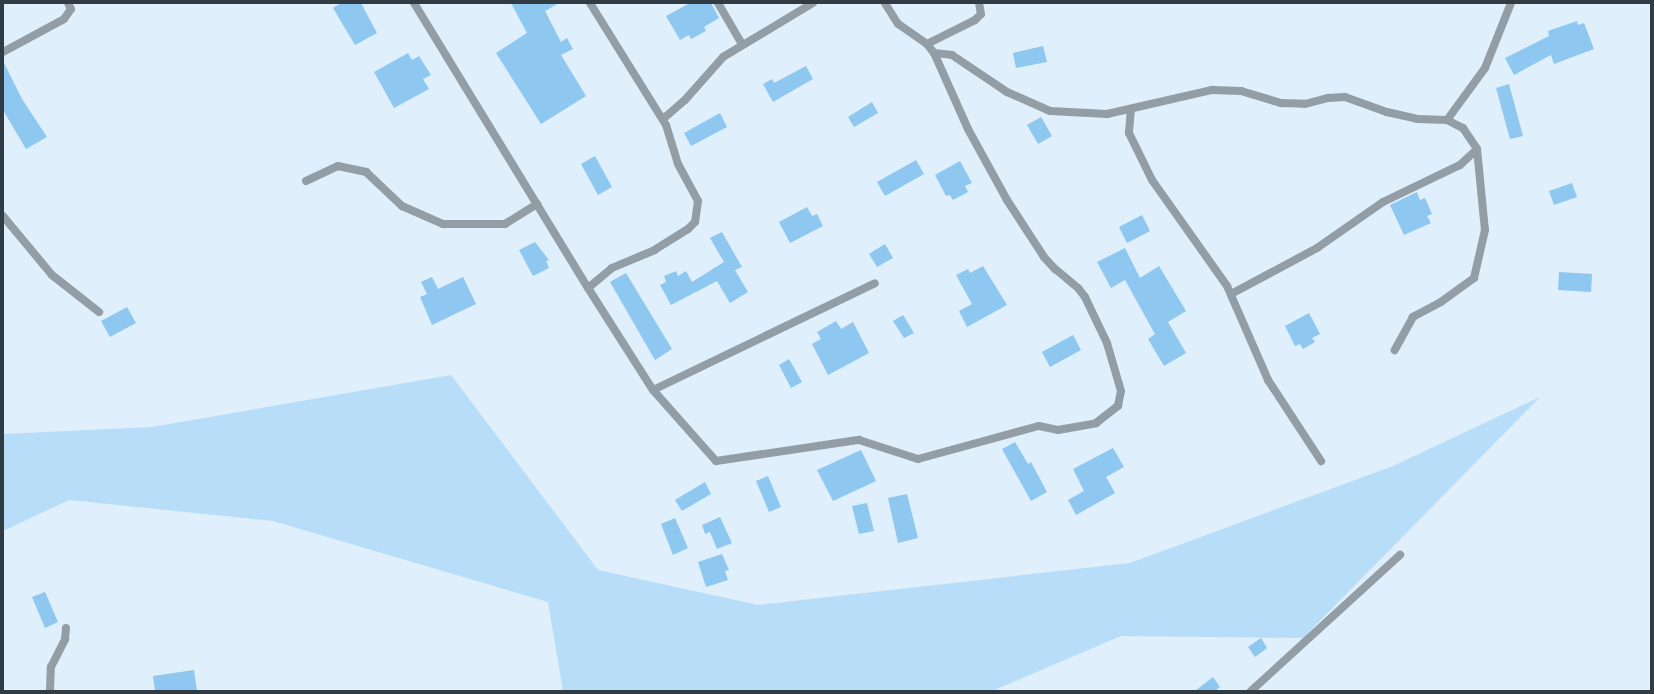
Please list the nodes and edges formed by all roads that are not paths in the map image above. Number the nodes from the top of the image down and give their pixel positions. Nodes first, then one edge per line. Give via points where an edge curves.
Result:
1 (68, 3) edge
2 (414, 3) edge
3 (590, 3) edge
4 (718, 3) edge
5 (813, 3) edge
6 (885, 3) edge
7 (979, 3) edge
8 (1511, 3) edge
9 (742, 44) junction
10 (927, 44) junction
11 (3, 52) edge
12 (934, 53) junction
13 (1131, 109) junction
14 (663, 119) junction
15 (1447, 120) junction
16 (1477, 149) junction
17 (306, 181) dead end
18 (537, 204) junction
19 (3, 216) edge
20 (875, 283) dead end
21 (588, 288) junction
22 (1231, 294) junction
23 (99, 312) dead end
24 (1395, 350) dead end
25 (653, 390) junction
26 (1321, 461) dead end
27 (1400, 555) dead end
28 (66, 628) dead end
29 (50, 691) edge
30 (1251, 691) edge

1 - 11 street via 71,9 64,19
2 - 18 street
3 - 14 street
4 - 9 street
5 - 9 street
6 - 10 street via 898,24
7 - 10 street via 981,14 975,20
8 - 15 street via 1485,68
9 - 14 street via 723,57 686,100
10 - 12 street
12 - 13 street via 952,56 1007,92 1050,110 1107,114
12 - 25 street via 968,129 1007,200 1044,256 1085,297 1107,343 1121,391 1118,406 1096,423 1058,430 1039,426 918,459 859,440 716,461
13 - 15 street via 1212,90 1226,90 1241,91 1281,103 1305,104 1345,97 1417,119
13 - 22 street via 1129,133 1152,180
14 - 21 street via 678,164 698,201 695,222 655,250 612,268
15 - 16 street via 1464,128
16 - 22 street via 1460,165 1383,202 1317,248
16 - 24 street via 1485,230 1474,278 1441,302 1413,317
17 - 18 street via 338,166 366,172 402,206 443,224 505,224
18 - 21 street
19 - 23 street via 52,275
20 - 25 street
21 - 25 street
22 - 26 street via 1268,380
27 - 30 street
28 - 29 street via 65,639 51,667

